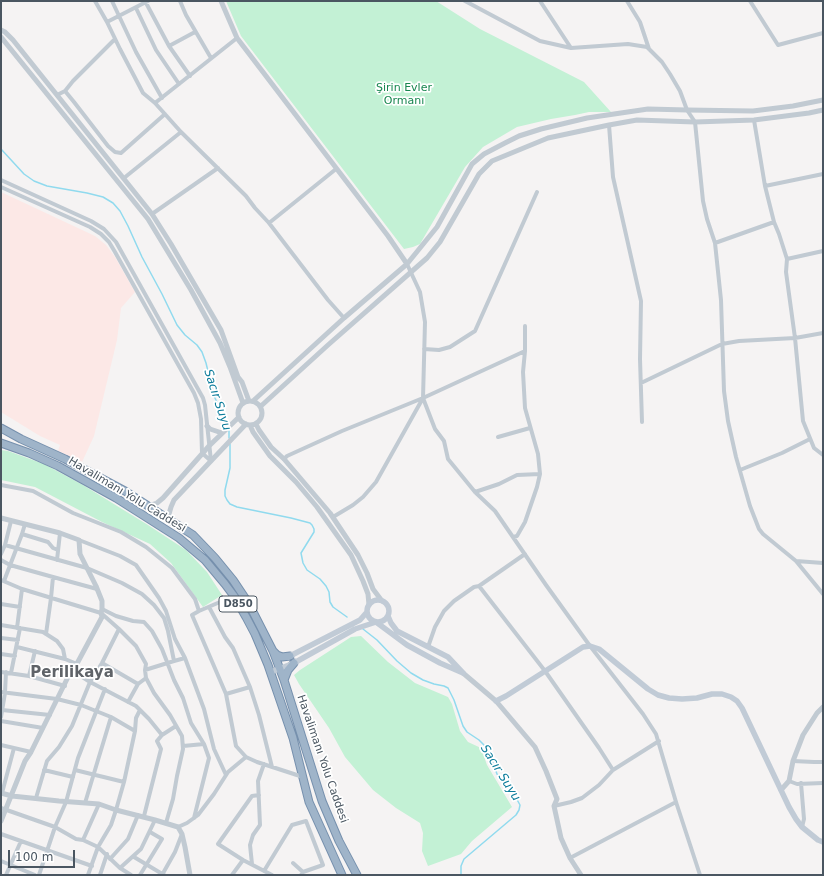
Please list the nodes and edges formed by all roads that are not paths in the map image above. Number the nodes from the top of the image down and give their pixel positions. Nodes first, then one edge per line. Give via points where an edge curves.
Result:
1 (95, 1) edge
2 (112, 1) edge
3 (146, 1) edge
4 (180, 1) edge
5 (221, 1) edge
6 (465, 1) edge
7 (540, 1) edge
8 (628, 1) edge
9 (750, 1) edge
10 (136, 8) junction
11 (120, 16) junction
12 (107, 22) junction
13 (1, 30) edge
14 (196, 32) junction
15 (823, 33) edge
16 (1, 37) edge
17 (237, 38) junction
18 (115, 39) junction
19 (169, 46) junction
20 (571, 48) junction
21 (649, 49) junction
22 (211, 58) junction
23 (190, 76) junction
24 (179, 84) junction
25 (65, 91) junction
26 (57, 95) junction
27 (162, 98) junction
28 (823, 100) edge
29 (155, 103) junction
30 (687, 110) junction
31 (823, 110) edge
32 (165, 114) junction
33 (754, 120) junction
34 (695, 122) junction
35 (609, 125) junction
36 (181, 132) junction
37 (218, 168) junction
38 (336, 169) junction
39 (823, 174) edge
40 (124, 178) junction
41 (1, 180) edge
42 (765, 186) junction
43 (1, 187) edge
44 (538, 192) dead end
45 (152, 214) junction
46 (85, 218) junction
47 (774, 222) junction
48 (94, 223) junction
49 (269, 223) junction
50 (88, 226) junction
51 (715, 243) junction
52 (823, 251) edge
53 (787, 260) junction
54 (407, 264) junction
55 (411, 272) junction
56 (344, 318) junction
57 (525, 326) dead end
58 (823, 333) edge
59 (795, 338) junction
60 (722, 344) junction
61 (424, 349) junction
62 (525, 350) junction
63 (641, 383) junction
64 (423, 398) junction
65 (251, 401) junction
66 (243, 403) junction
67 (261, 406) junction
68 (239, 416) junction
69 (642, 422) dead end
70 (256, 424) junction
71 (248, 425) junction
72 (207, 426) junction
73 (1, 428) edge
74 (530, 428) junction
75 (1, 433) edge
76 (222, 433) junction
77 (498, 437) dead end
78 (20, 439) junction
79 (810, 439) junction
80 (3, 444) edge
81 (209, 446) junction
82 (202, 453) junction
83 (823, 455) edge
84 (284, 459) junction
85 (211, 462) junction
86 (740, 470) junction
87 (540, 474) junction
88 (1, 485) edge
89 (475, 492) junction
90 (148, 506) junction
91 (333, 517) junction
92 (1, 518) edge
93 (12, 521) junction
94 (171, 521) junction
95 (25, 524) junction
96 (60, 533) junction
97 (22, 534) junction
98 (513, 537) junction
99 (79, 540) junction
100 (6, 545) junction
101 (16, 549) junction
102 (58, 550) junction
103 (1, 554) edge
104 (525, 554) junction
105 (1, 560) edge
106 (57, 560) junction
107 (796, 561) junction
108 (823, 563) edge
109 (10, 564) junction
110 (87, 568) junction
111 (53, 577) junction
112 (2, 581) edge
113 (479, 586) junction
114 (22, 589) junction
115 (97, 589) junction
116 (823, 594) edge
117 (234, 596) junction
118 (51, 598) junction
119 (159, 598) junction
120 (382, 601) junction
121 (1, 604) edge
122 (153, 604) junction
123 (369, 605) junction
124 (20, 607) junction
125 (209, 607) junction
126 (102, 611) junction
127 (199, 611) junction
128 (367, 612) junction
129 (388, 616) junction
130 (376, 622) junction
131 (1, 625) edge
132 (19, 628) junction
133 (119, 629) junction
134 (46, 634) junction
135 (1, 638) edge
136 (18, 640) junction
137 (590, 646) junction
138 (16, 647) junction
139 (428, 647) junction
140 (35, 651) junction
141 (273, 651) junction
142 (1, 654) edge
143 (15, 656) junction
144 (184, 658) junction
145 (65, 659) junction
146 (292, 659) junction
147 (174, 661) junction
148 (102, 662) junction
149 (168, 663) junction
150 (77, 664) junction
151 (278, 665) junction
152 (270, 669) junction
153 (145, 670) junction
154 (73, 671) junction
155 (545, 671) junction
156 (1, 672) edge
157 (8, 673) junction
158 (463, 673) junction
159 (29, 676) junction
160 (146, 678) junction
161 (284, 680) junction
162 (90, 682) junction
163 (138, 684) junction
164 (64, 686) junction
165 (250, 687) junction
166 (105, 689) junction
167 (3, 692) edge
168 (226, 694) junction
169 (57, 699) junction
170 (496, 701) junction
171 (128, 702) junction
172 (81, 705) junction
173 (823, 707) edge
174 (2, 710) junction
175 (140, 710) junction
176 (96, 711) junction
177 (50, 715) junction
178 (1, 717) edge
179 (111, 717) junction
180 (1, 721) edge
181 (176, 726) junction
182 (43, 728) junction
183 (135, 731) junction
184 (162, 735) junction
185 (659, 741) junction
186 (204, 744) junction
187 (1, 745) edge
188 (183, 746) junction
189 (14, 748) junction
190 (31, 752) junction
191 (246, 757) junction
192 (793, 761) junction
193 (823, 762) edge
194 (264, 764) junction
195 (272, 767) junction
196 (44, 770) junction
197 (75, 770) junction
198 (613, 770) junction
199 (94, 775) junction
200 (226, 775) junction
201 (303, 777) junction
202 (73, 778) junction
203 (789, 781) junction
204 (124, 782) junction
205 (801, 783) junction
206 (823, 783) edge
207 (781, 790) junction
208 (1, 793) edge
209 (259, 795) junction
210 (12, 796) junction
211 (36, 798) junction
212 (66, 802) junction
213 (676, 802) junction
214 (85, 803) junction
215 (99, 804) junction
216 (554, 806) junction
217 (4, 809) edge
218 (116, 810) junction
219 (141, 816) junction
220 (194, 819) junction
221 (155, 820) junction
222 (1, 821) edge
223 (166, 823) junction
224 (55, 827) junction
225 (178, 827) junction
226 (802, 827) junction
227 (150, 832) junction
228 (1, 834) edge
229 (182, 834) junction
230 (83, 840) junction
231 (21, 841) junction
232 (823, 842) edge
233 (98, 847) junction
234 (48, 850) junction
235 (107, 854) junction
236 (134, 856) junction
237 (570, 858) junction
238 (110, 859) junction
239 (243, 860) junction
240 (1, 861) edge
241 (293, 863) dead end
242 (147, 864) junction
243 (252, 864) junction
244 (10, 865) junction
245 (92, 866) junction
246 (120, 868) junction
247 (264, 871) junction
248 (302, 874) edge
249 (6, 875) edge
250 (35, 875) edge
251 (39, 875) edge
252 (88, 875) edge
253 (100, 875) edge
254 (131, 875) edge
255 (140, 875) edge
256 (163, 875) edge
257 (190, 875) edge
258 (232, 875) edge
259 (272, 875) edge
260 (342, 875) edge
261 (357, 875) edge
262 (581, 875) edge
263 (700, 875) edge

1 - 12 street
2 - 11 street
3 - 10 street
3 - 19 street
4 - 14 street
5 - 17 street
6 - 20 street via 540,41
7 - 20 street
8 - 21 street via 640,22
9 - 15 street via 778,45
10 - 11 street
10 - 24 street via 156,50
11 - 12 street
11 - 27 street via 136,52
12 - 18 street
13 - 26 street via 13,40
14 - 19 street
14 - 22 street
16 - 66 street via 148,219 220,343
17 - 22 street
17 - 38 street
18 - 25 street
18 - 29 street via 143,93
19 - 23 street
20 - 21 street via 628,44
21 - 30 street via 670,74
22 - 23 street
23 - 24 street
24 - 27 street
25 - 26 street
25 - 32 street via 115,152 121,153
26 - 40 street
27 - 29 street
28 - 30 street via 753,111
29 - 32 street
30 - 34 street
30 - 54 street via 648,109 586,118 519,136 489,151 472,164 437,227
31 - 33 street
32 - 36 street
33 - 34 street
33 - 42 street
34 - 35 street via 638,120
34 - 51 street via 703,202
35 - 55 street via 548,138 492,161 479,174 440,242
35 - 63 street via 613,177 641,301
36 - 37 street
36 - 40 street
37 - 45 street
37 - 49 street
38 - 49 street
38 - 54 street
39 - 42 street
40 - 45 street
41 - 46 street
42 - 47 street
43 - 50 street
44 - 61 street via 475,331 450,347 439,350
45 - 65 street via 220,330 238,377
46 - 48 street
46 - 50 street
47 - 51 street
47 - 53 street
48 - 50 street
48 - 72 street via 116,242 198,388 205,405
49 - 56 street
50 - 82 street via 109,242 194,393 201,419
51 - 60 street via 721,300
52 - 53 street
53 - 59 street via 786,272
54 - 55 street
54 - 56 street
55 - 61 street via 420,292 425,322
55 - 67 street
56 - 65 street
57 - 62 street
58 - 59 street
59 - 60 street
59 - 79 street via 803,421
60 - 63 street
60 - 86 street via 728,421
61 - 64 street
62 - 64 street
62 - 74 street via 525,408
63 - 69 street
64 - 84 street via 342,431
64 - 89 street via 435,429 444,441 448,459
64 - 91 street via 376,482 363,497
65 - 66 street
65 - 67 street
66 - 68 street via 239,409
67 - 70 street via 261,418
68 - 71 street via 243,423
68 - 76 street
70 - 71 street
70 - 84 street via 271,447
71 - 85 street
71 - 123 street via 270,456 316,507 350,555 368,594
72 - 76 street
72 - 81 street
73 - 78 highway
74 - 77 street
74 - 87 street via 538,454
75 - 78 highway, D850
76 - 81 street
78 - 90 highway, Havalimanı Yolu Caddesi / D850 via 65,459
79 - 83 street via 814,448
79 - 86 street
80 - 117 highway, Havalimanı Yolu Caddesi / D850 via 58,466 116,498 179,538 205,560
81 - 82 street
81 - 85 street
82 - 85 street
82 - 90 street via 163,498
84 - 91 street
85 - 94 street via 174,500 169,514
86 - 107 street via 759,529
87 - 89 street via 517,475
87 - 98 street via 525,522 517,536
88 - 127 street via 33,491 73,513 121,532 146,547 172,568 195,599
89 - 98 street via 495,511
90 - 94 highway, Havalimanı Yolu Caddesi / D850
91 - 120 street via 358,555 373,589
92 - 93 street
93 - 95 street
93 - 100 street
94 - 141 highway, Havalimanı Yolu Caddesi / D850 via 193,535 233,580
95 - 96 street
95 - 97 street
96 - 99 street
96 - 102 street
97 - 101 street
97 - 102 street via 48,542
98 - 104 street
99 - 110 street via 80,554
99 - 119 street via 120,556 136,566
100 - 101 street
100 - 103 street
101 - 106 street
101 - 109 street
102 - 106 street
104 - 113 street
104 - 137 street
105 - 109 street
106 - 110 street
107 - 108 street
107 - 116 street
109 - 111 street
109 - 112 street
110 - 115 street
110 - 122 street via 122,583 142,594
111 - 115 street
111 - 118 street
112 - 114 street
113 - 139 street via 474,587 444,610
113 - 155 street
114 - 118 street
114 - 124 street
115 - 126 street via 102,601
117 - 125 street
117 - 152 highway, Havalimanı Yolu Caddesi / D850 via 255,634
118 - 126 street
118 - 134 street
119 - 122 street
119 - 144 street
120 - 123 main road via 375,601
120 - 129 main road via 388,606
121 - 124 street
122 - 147 street via 164,618
123 - 128 main road
124 - 132 street
125 - 127 street
125 - 165 street via 224,637 234,648
126 - 133 street
126 - 149 street via 144,622 155,634
126 - 150 street via 102,617
127 - 168 street via 192,616
128 - 130 main road via 370,619
128 - 146 main road via 360,620
129 - 130 main road via 383,621
129 - 139 main road via 397,631
130 - 146 main road via 355,629
130 - 158 main road via 407,645
131 - 132 street
132 - 134 street
132 - 136 street
133 - 148 street
133 - 153 street via 136,646 146,664
134 - 145 street via 57,641 63,649
135 - 136 street
136 - 138 street
137 - 155 main road via 583,647
137 - 185 street via 643,714
137 - 207 main road via 599,648 648,689 658,694 682,699 722,694 737,701
138 - 140 street
138 - 143 street
139 - 158 main road via 448,657
140 - 145 street
140 - 159 street
141 - 146 highway via 277,655
141 - 151 highway, Havalimanı Yolu Caddesi / D850
142 - 143 street
143 - 157 street
144 - 147 street
144 - 200 street via 204,709 214,749
145 - 150 street
146 - 151 main road
146 - 161 highway
147 - 149 street
148 - 162 street
148 - 163 street
149 - 153 street
149 - 186 street via 192,723
150 - 154 street
151 - 152 main road
151 - 161 highway, Havalimanı Yolu Caddesi / D850
152 - 201 highway, Havalimanı Yolu Caddesi / D850
153 - 160 street
154 - 162 street
154 - 164 street
155 - 170 main road
155 - 198 street
156 - 157 street
157 - 159 street
157 - 167 street
158 - 170 street
159 - 164 street
160 - 163 street
160 - 181 street
161 - 261 highway, Havalimanı Yolu Caddesi / D850 via 322,801
162 - 166 street
162 - 172 street
163 - 171 street
164 - 169 street
165 - 168 street
165 - 195 street
166 - 171 street
166 - 176 street
167 - 169 street
167 - 174 street
168 - 191 street via 236,746
169 - 172 street
169 - 177 street
170 - 216 street via 535,747 557,799
171 - 175 street
172 - 176 street
172 - 196 street via 72,726 47,761
173 - 192 street via 803,735
174 - 177 street
174 - 178 street
175 - 183 street via 136,718
175 - 184 street
176 - 179 street
176 - 197 street
177 - 182 street
179 - 183 street
179 - 199 street
180 - 182 street
181 - 184 street
181 - 188 street via 182,736
182 - 190 street
183 - 204 street
184 - 219 street via 157,741 161,749
185 - 198 street
185 - 213 street
186 - 188 street
186 - 220 street via 209,758
187 - 189 street
188 - 223 street
189 - 190 street
189 - 208 street
190 - 210 street
191 - 194 street
191 - 200 street
192 - 193 street
192 - 203 street
194 - 195 street
194 - 209 street via 258,781
195 - 201 street
196 - 202 street
196 - 211 street
197 - 199 street
197 - 202 street
198 - 216 street via 582,798
199 - 204 street
199 - 214 street
200 - 220 street
201 - 260 highway, Havalimanı Yolu Caddesi / D850 via 309,802
202 - 212 street
203 - 205 street
203 - 207 street
204 - 218 street
205 - 206 street
205 - 226 street via 804,819
207 - 226 main road
208 - 210 street
209 - 239 street via 252,796 218,844
209 - 243 street via 260,825 250,845
210 - 211 street
210 - 217 street
211 - 212 street
212 - 214 street
212 - 224 street
213 - 237 street
213 - 263 street
214 - 215 street
215 - 218 street
215 - 230 street
216 - 237 street via 561,838
217 - 222 street
217 - 224 street
218 - 219 street
218 - 233 street via 111,826
219 - 221 street
219 - 238 street via 128,839
220 - 225 street
221 - 223 street
221 - 227 street
223 - 225 street
224 - 230 street via 76,839
224 - 234 street
225 - 229 street
226 - 232 main road
227 - 236 street via 141,850
227 - 242 street via 162,839
228 - 231 street
229 - 256 street
229 - 257 street
230 - 233 street
231 - 234 street
231 - 244 street
233 - 235 street
233 - 245 street
234 - 245 street
234 - 251 street
235 - 238 street
235 - 253 street
236 - 242 street
236 - 246 street
237 - 262 street
238 - 246 street
239 - 243 street
239 - 258 street
240 - 244 street
241 - 248 street
242 - 255 street
242 - 256 street
243 - 247 street
244 - 249 street
244 - 250 street
245 - 252 street
246 - 254 street
247 - 248 street via 292,825 306,821 323,865
247 - 259 street

